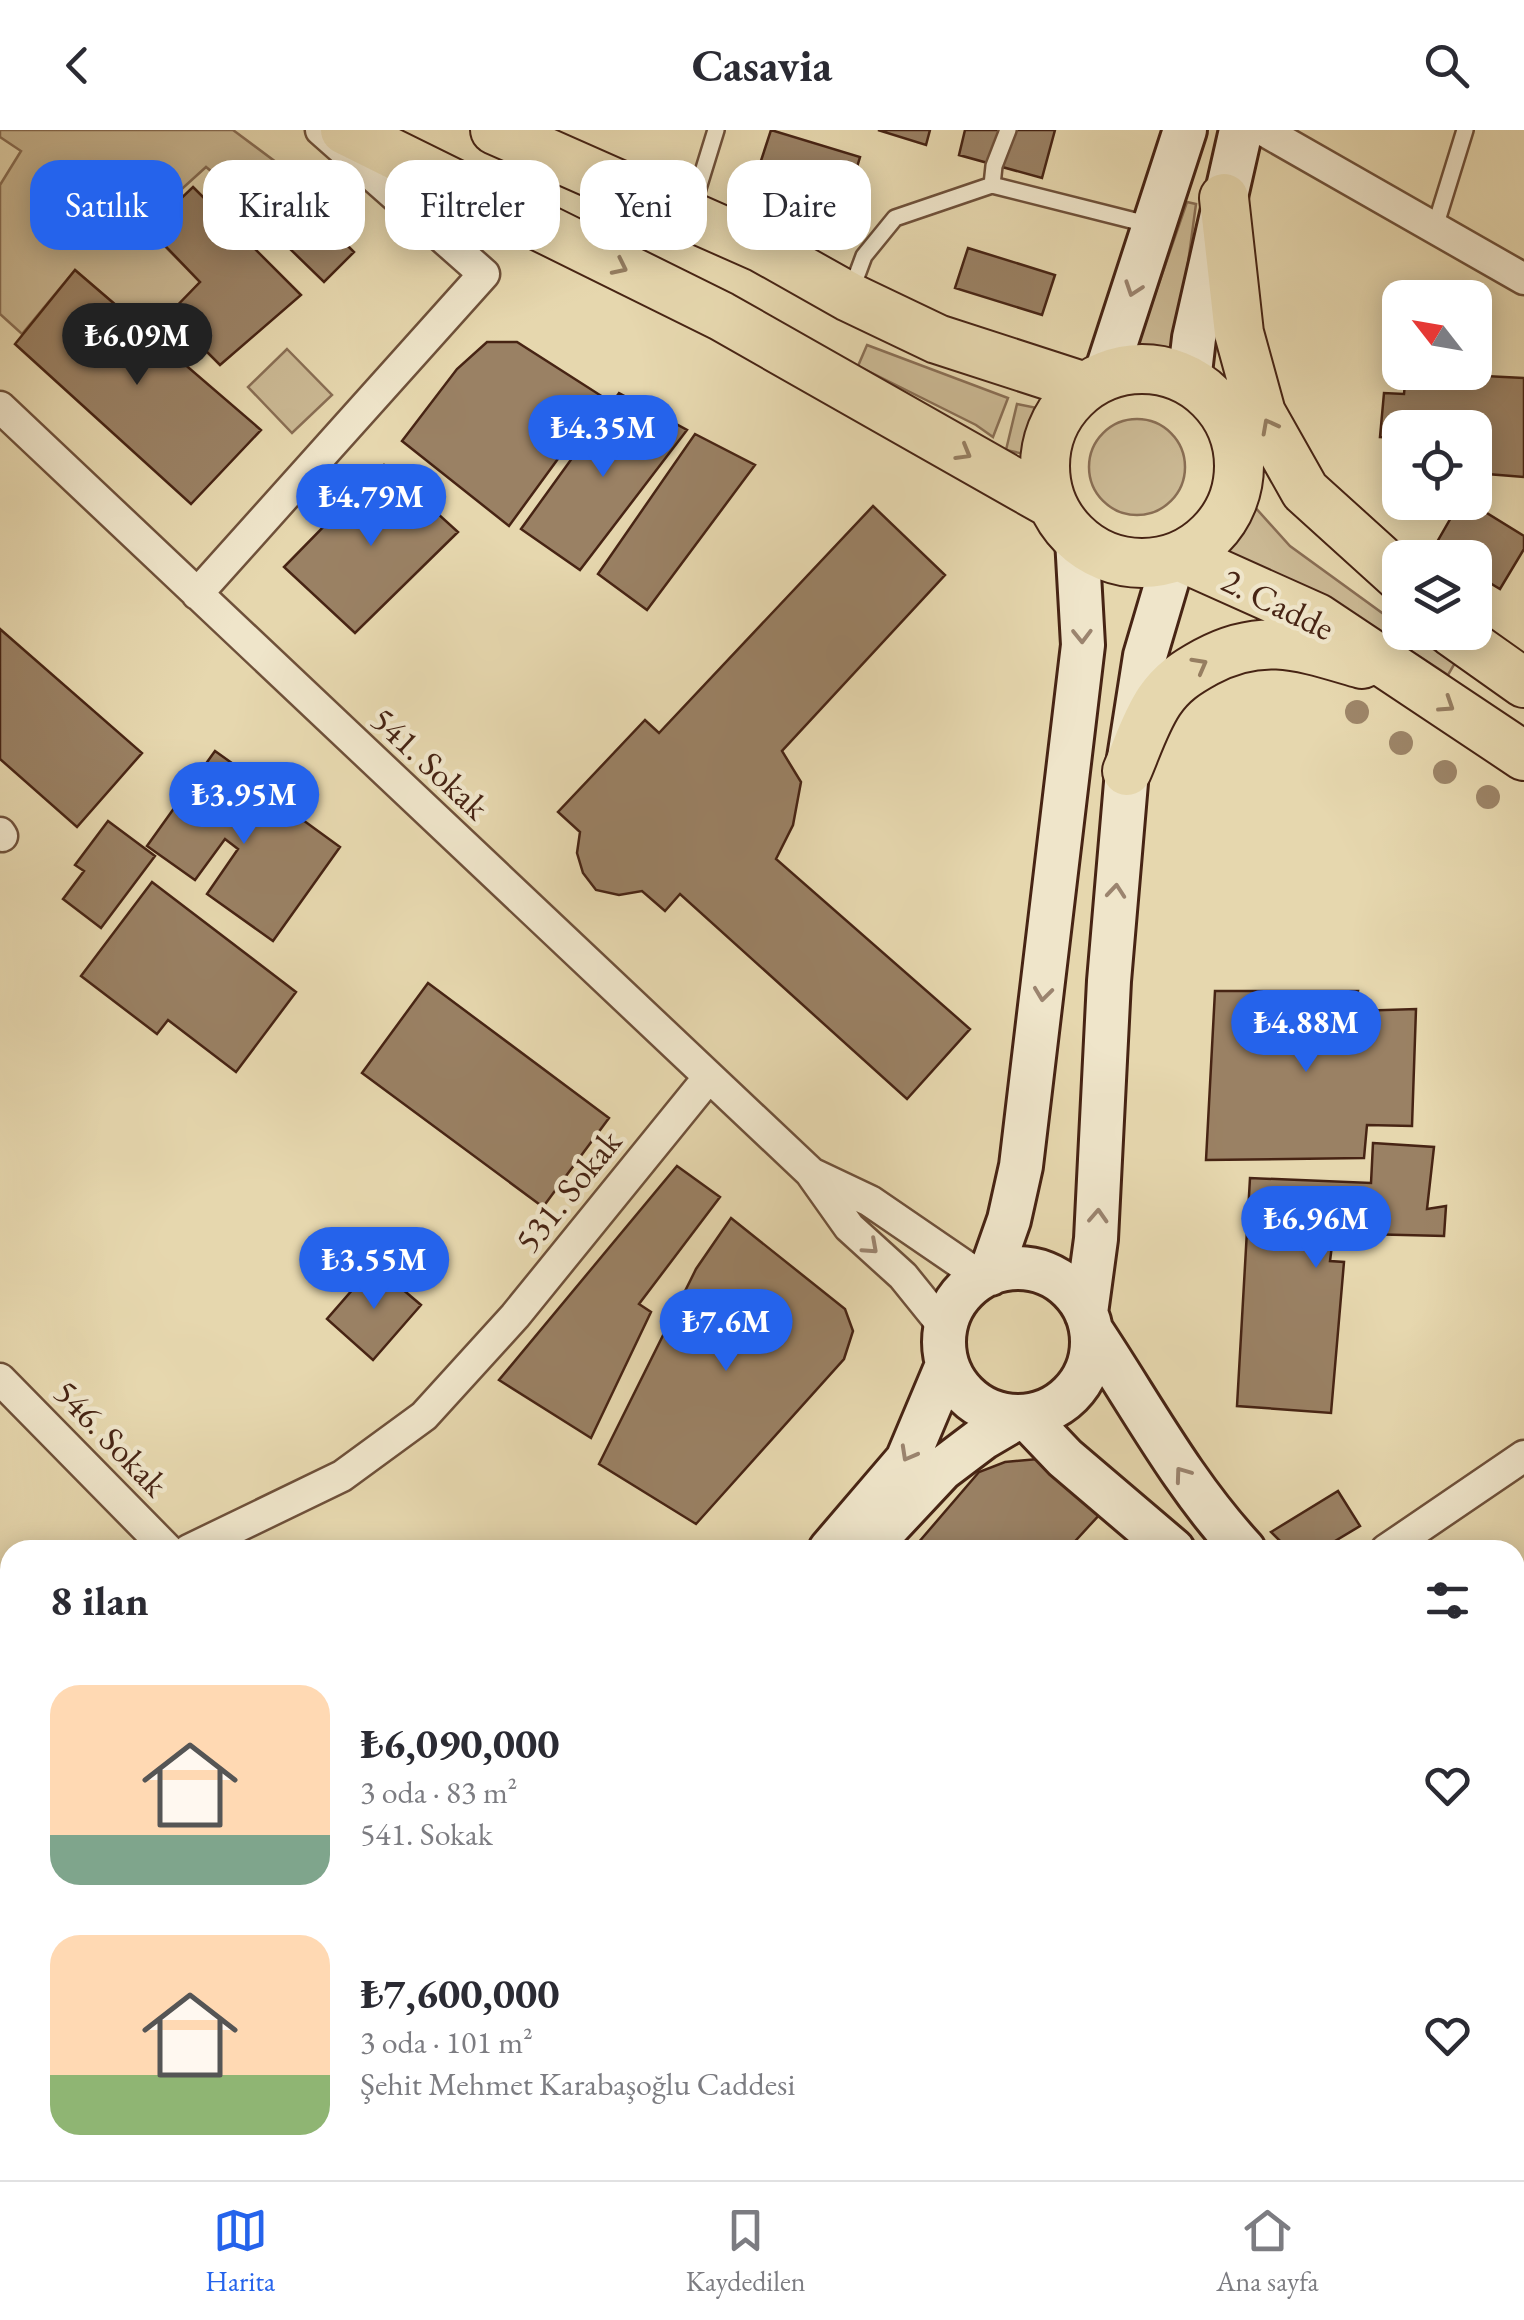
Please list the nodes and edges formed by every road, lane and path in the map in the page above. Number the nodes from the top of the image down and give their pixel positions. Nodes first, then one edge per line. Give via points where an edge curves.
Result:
1 (321, 130) edge
2 (345, 130) edge
3 (495, 130) edge
4 (716, 130) edge
5 (1008, 130) edge
6 (1184, 130) edge
7 (1241, 130) edge
8 (1263, 130) edge
9 (1465, 130) edge
10 (707, 160) edge
11 (580, 167) edge
12 (992, 185) junction
13 (1224, 198) junction
14 (707, 223) edge
15 (1154, 226) junction
16 (1435, 227) junction
17 (1524, 279) edge
18 (849, 297) junction
19 (1189, 381) junction
20 (1095, 382) junction
21 (0, 407) edge
22 (1238, 450) junction
23 (1064, 521) junction
24 (1176, 557) junction
25 (1382, 561) edge
26 (1382, 582) edge
27 (197, 594) junction
28 (1401, 675) junction
29 (1524, 756) edge
30 (1127, 771) junction
31 (708, 1077) junction
32 (810, 1172) junction
33 (986, 1276) junction
34 (1089, 1321) junction
35 (946, 1346) junction
36 (0, 1379) edge
37 (1022, 1416) junction
38 (1524, 1456) edge
39 (158, 1540) edge
40 (209, 1540) edge
41 (839, 1540) edge
42 (875, 1540) edge
43 (1161, 1540) edge
44 (1235, 1540) edge
45 (1401, 1540) edge

1 - 27 street via 484,274
2 -> 23 main road via 721,316 880,405
3 - 11 main road
4 - 10 lane
5 - 12 lane
6 - 15 main road
7 - 13 main road
8 - 16 street
9 - 16 lane
12 - 15 lane
12 - 18 lane via 895,218 864,256
13 - 19 main road
25 -> 13 main road via 1305,492 1261,414 1242,354
14 - 18 main road
15 -> 20 main road
16 - 17 street
18 - 20 main road via 937,338
19 - 20 main road via 1148,369
19 - 22 main road via 1221,410
20 - 23 main road via 1056,419 1048,440 1046,483
21 - 27 street, 541. Sokak
22 - 24 main road via 1227,513 1198,546
22 - 26 main road, 2. Cadde via 1327,542
23 - 24 main road via 1114,560 1136,564
23 -> 33 main road via 1083,645 1071,769 1021,1166
24 - 28 main road, 2. Cadde via 1317,618
24 - 30 main road via 1145,656
27 - 31 street, 541. Sokak
28 -> 29 main road, 2. Cadde
30 -> 28 main road via 1176,678 1223,653 1257,642
34 -> 30 main road
31 - 32 street, 541. Sokak
31 - 40 street, 531. Sokak via 515,1316 424,1416 342,1476
32 - 33 street via 870,1201
32 -> 35 street via 848,1227 903,1276
33 - 34 main road via 1022,1268 1043,1272 1077,1295
33 - 35 main road via 952,1307
34 - 37 main road via 1092,1348 1080,1382 1054,1407
44 -> 34 main road via 1168,1454
35 - 37 main road via 957,1386 974,1403 995,1414
35 -> 41 main road via 908,1460
36 - 39 street, 546. Sokak
37 - 42 main road via 942,1469
37 - 43 main road
38 - 45 street

